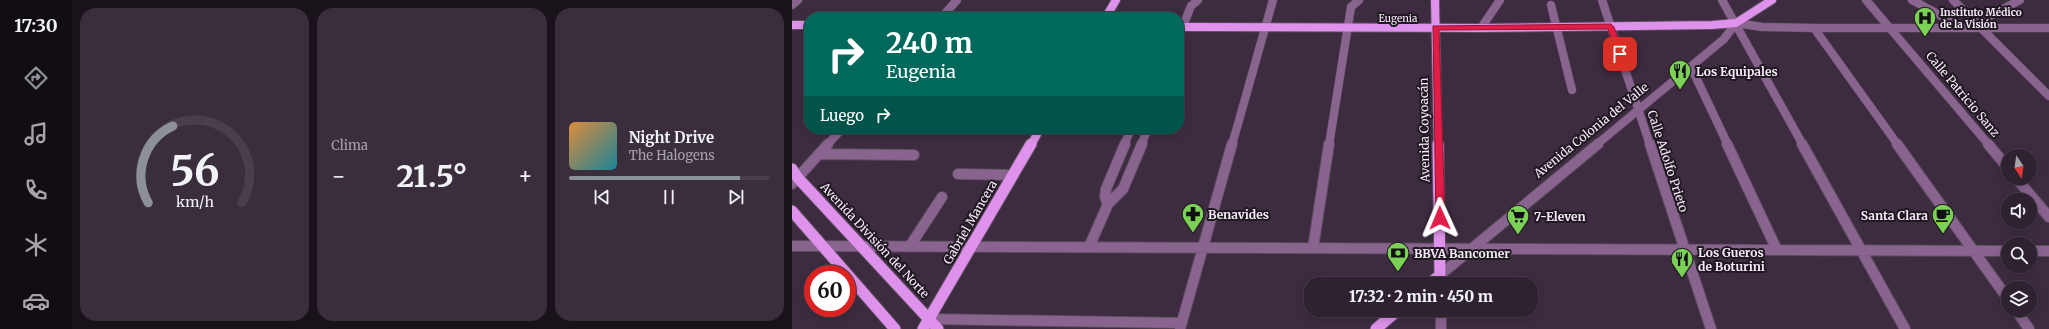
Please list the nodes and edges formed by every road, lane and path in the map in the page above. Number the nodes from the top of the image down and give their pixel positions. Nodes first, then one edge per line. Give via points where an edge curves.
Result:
1 (798, 0) edge
2 (957, 0) edge
3 (1116, 0) edge
4 (1198, 0) edge
5 (1273, 0) edge
6 (1346, 0) edge
7 (1359, 0) edge
8 (1435, 0) edge
9 (1500, 0) edge
10 (1602, 0) edge
11 (1722, 0) edge
12 (1772, 0) edge
13 (1866, 0) edge
14 (1912, 0) edge
15 (1953, 0) edge
16 (2015, 1) edge
17 (1191, 3) edge
18 (792, 5) edge
19 (1550, 5) dead end
20 (1351, 7) junction
21 (946, 12) edge
22 (1109, 12) edge
23 (1184, 20) edge
24 (1736, 24) junction
25 (792, 25) edge
26 (804, 25) edge
27 (1184, 27) edge
28 (1556, 27) junction
29 (1611, 27) junction
30 (1265, 28) junction
31 (1348, 28) junction
32 (1436, 28) junction
33 (1481, 28) junction
34 (1814, 28) junction
35 (1890, 28) junction
36 (1963, 28) junction
37 (1980, 28) junction
38 (2049, 28) edge
39 (1691, 67) junction
40 (1572, 90) dead end
41 (2049, 96) edge
42 (1638, 110) junction
43 (837, 134) edge
44 (1037, 134) edge
45 (1129, 134) edge
46 (1146, 134) edge
47 (819, 154) junction
48 (914, 155) dead end
49 (2001, 160) edge
50 (958, 174) dead end
51 (1014, 175) junction
52 (794, 177) edge
53 (2022, 185) edge
54 (942, 198) dead end
55 (1108, 204) junction
56 (792, 211) edge
57 (2049, 217) edge
58 (792, 246) edge
59 (824, 246) junction
60 (862, 246) junction
61 (910, 246) junction
62 (973, 247) junction
63 (1089, 248) junction
64 (1203, 248) junction
65 (1313, 248) junction
66 (1440, 249) junction
67 (1471, 249) junction
68 (1685, 250) junction
69 (1778, 250) junction
70 (1860, 251) junction
71 (1975, 251) junction
72 (2001, 251) edge
73 (2037, 251) edge
74 (2049, 251) edge
75 (1440, 277) edge
76 (1442, 277) edge
77 (2001, 289) edge
78 (1390, 317) edge
79 (1441, 317) edge
80 (2021, 317) edge
81 (926, 324) edge
82 (1181, 326) edge
83 (895, 329) edge
84 (938, 329) edge
85 (1376, 329) edge
86 (1441, 329) edge
87 (1711, 329) edge
88 (1905, 329) edge
89 (2029, 329) edge

1 - 18 street
2 - 21 street
3 - 22 main road
4 - 17 street
5 - 30 street
6 - 20 street
7 - 20 street
8 - 32 main road, Avenida Coyoacán
9 - 33 street
10 - 29 street, Calle Adolfo Prieto
11 - 24 street
12 - 24 main road, Avenida Colonia del Valle
13 - 35 street, Calle Patricio Sanz
14 - 36 street
15 - 37 street
16 - 37 street via 1986,18
17 - 23 street
19 - 28 street
20 - 31 street
24 - 29 main road, Eugenia
24 - 34 street
24 - 39 street, Avenida Colonia del Valle via 1724,39
24 - 70 street
25 - 26 main road
27 - 30 main road, Eugenia
28 - 29 main road, Eugenia
28 - 33 main road, Eugenia
28 - 40 street
29 - 42 street, Calle Adolfo Prieto
30 - 31 main road, Eugenia
30 - 64 street
31 - 32 main road, Eugenia
31 - 65 street
32 - 33 main road, Eugenia
32 - 66 main road, Avenida Coyoacán
34 - 35 street
34 - 71 street
35 - 36 street
35 - 49 street, Calle Patricio Sanz
36 - 37 street
37 - 38 street
37 - 41 street
39 - 42 street, Avenida Colonia del Valle
39 - 69 street
42 - 67 street, Avenida Colonia del Valle
42 - 68 street, Calle Adolfo Prieto
43 - 47 street
44 - 51 main road, Gabriel Mancera
45 - 55 street via 1106,189 1105,197
46 - 55 street via 1123,189
47 - 48 street
47 - 52 street
50 - 51 street
51 - 62 main road, Gabriel Mancera
52 - 60 main road, Avenida División del Norte
53 - 57 street
54 - 61 street
55 - 63 street
56 - 59 main road
58 - 59 street
59 - 60 street
59 - 83 main road
60 - 61 street
60 - 81 main road, Avenida División del Norte
61 - 62 street
62 - 63 street
62 - 81 main road, Gabriel Mancera
63 - 64 street
64 - 65 street
64 - 82 street
65 - 66 street
66 - 67 street
66 - 75 main road, Avenida Coyoacán
67 - 68 street
67 - 76 street, Avenida Colonia del Valle
68 - 69 street
68 - 87 street, Calle Adolfo Prieto
69 - 70 street
70 - 71 street
70 - 88 street
71 - 72 street
71 - 77 street
73 - 74 street
78 - 85 main road
79 - 86 street
80 - 89 street
81 - 82 street
81 - 84 main road, Avenida División del Norte

